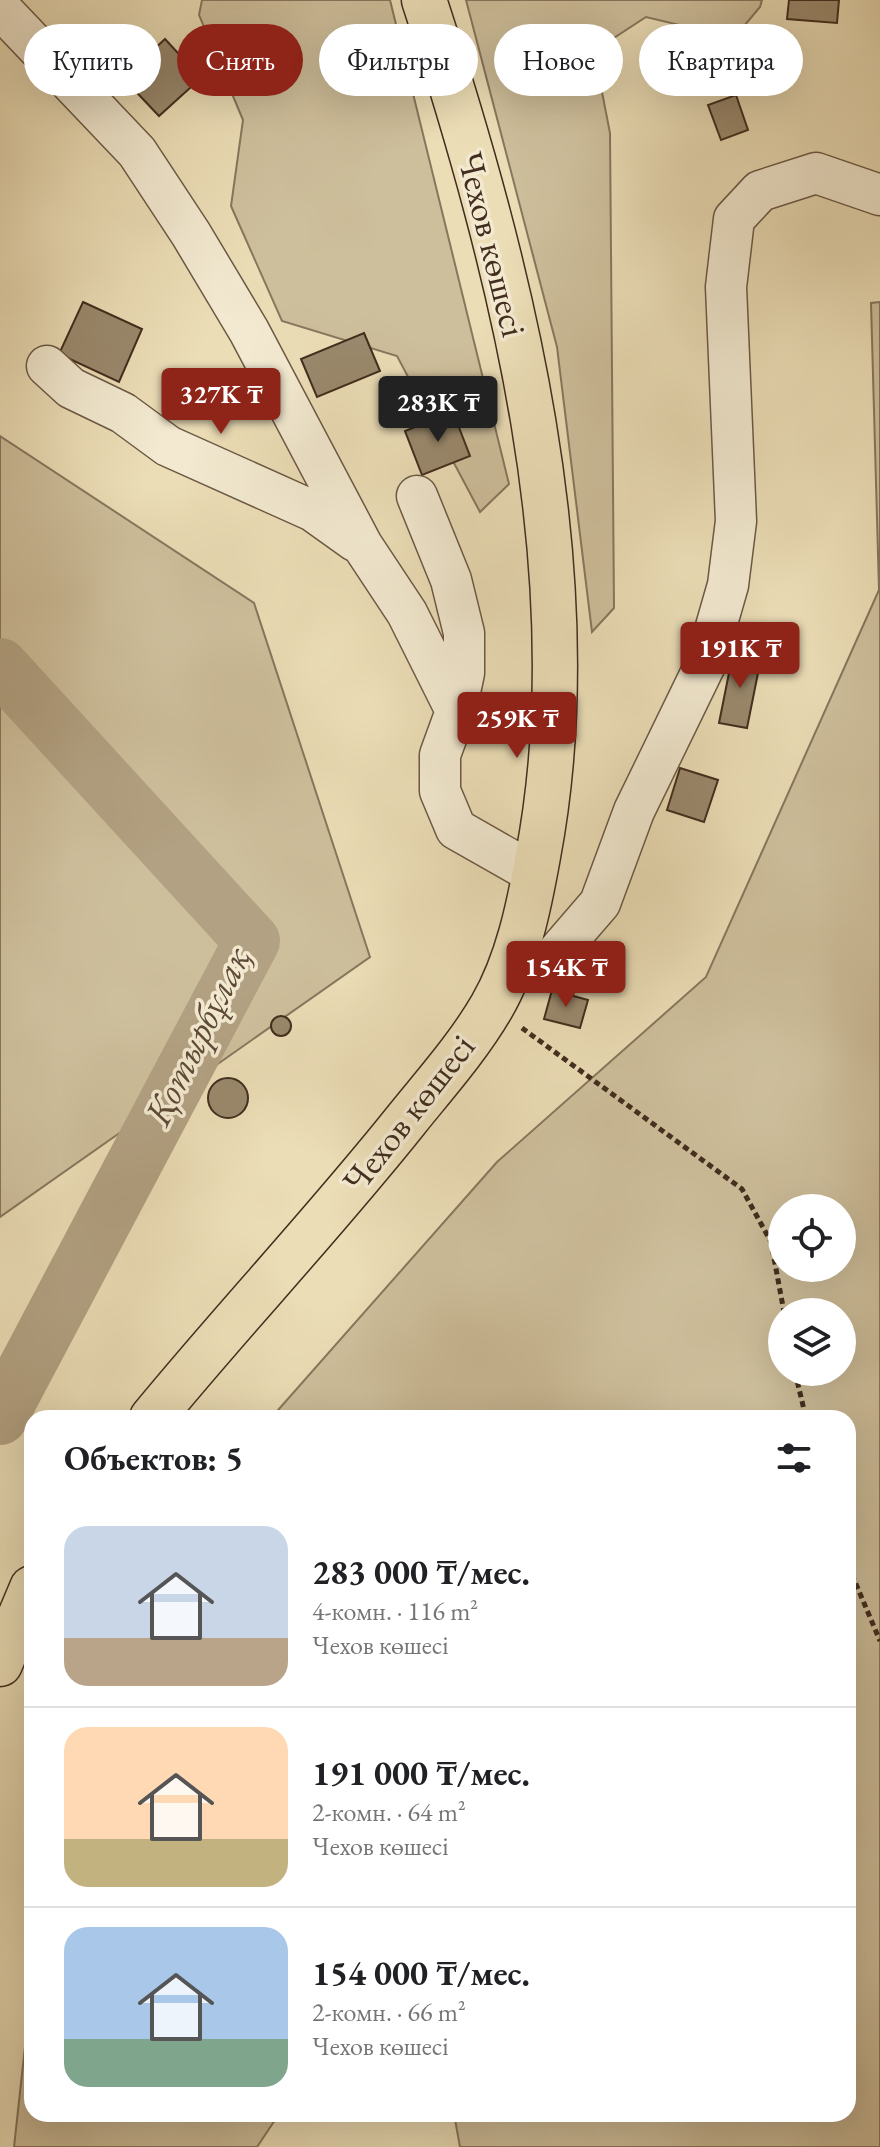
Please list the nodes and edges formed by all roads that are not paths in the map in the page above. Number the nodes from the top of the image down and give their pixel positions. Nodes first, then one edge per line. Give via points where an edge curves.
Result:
1 (424, 0) edge
2 (0, 8) edge
3 (880, 195) edge
4 (47, 366) dead end
5 (417, 496) dead end
6 (362, 545) junction
7 (456, 711) junction
8 (535, 874) junction
9 (512, 960) junction
10 (159, 1410) edge
11 (24, 1607) edge
12 (0, 1664) edge

1 - 8 main road, Чехов көшесі via 462,115 504,276 539,449 553,624 552,744
2 - 6 street via 137,152 249,331
3 - 9 street via 816,173 760,191 734,219 726,287 736,521 728,585 705,665 634,811 600,903 550,961
4 - 6 street via 71,388 123,413 168,446 313,511
5 - 7 street via 451,580 464,633 464,673
6 - 7 street via 407,613
7 - 8 street via 440,755 440,791 456,829
8 - 9 main road, Чехов көшесі
9 - 10 main road, Чехов көшесі via 492,1006 396,1132
11 - 12 main road

